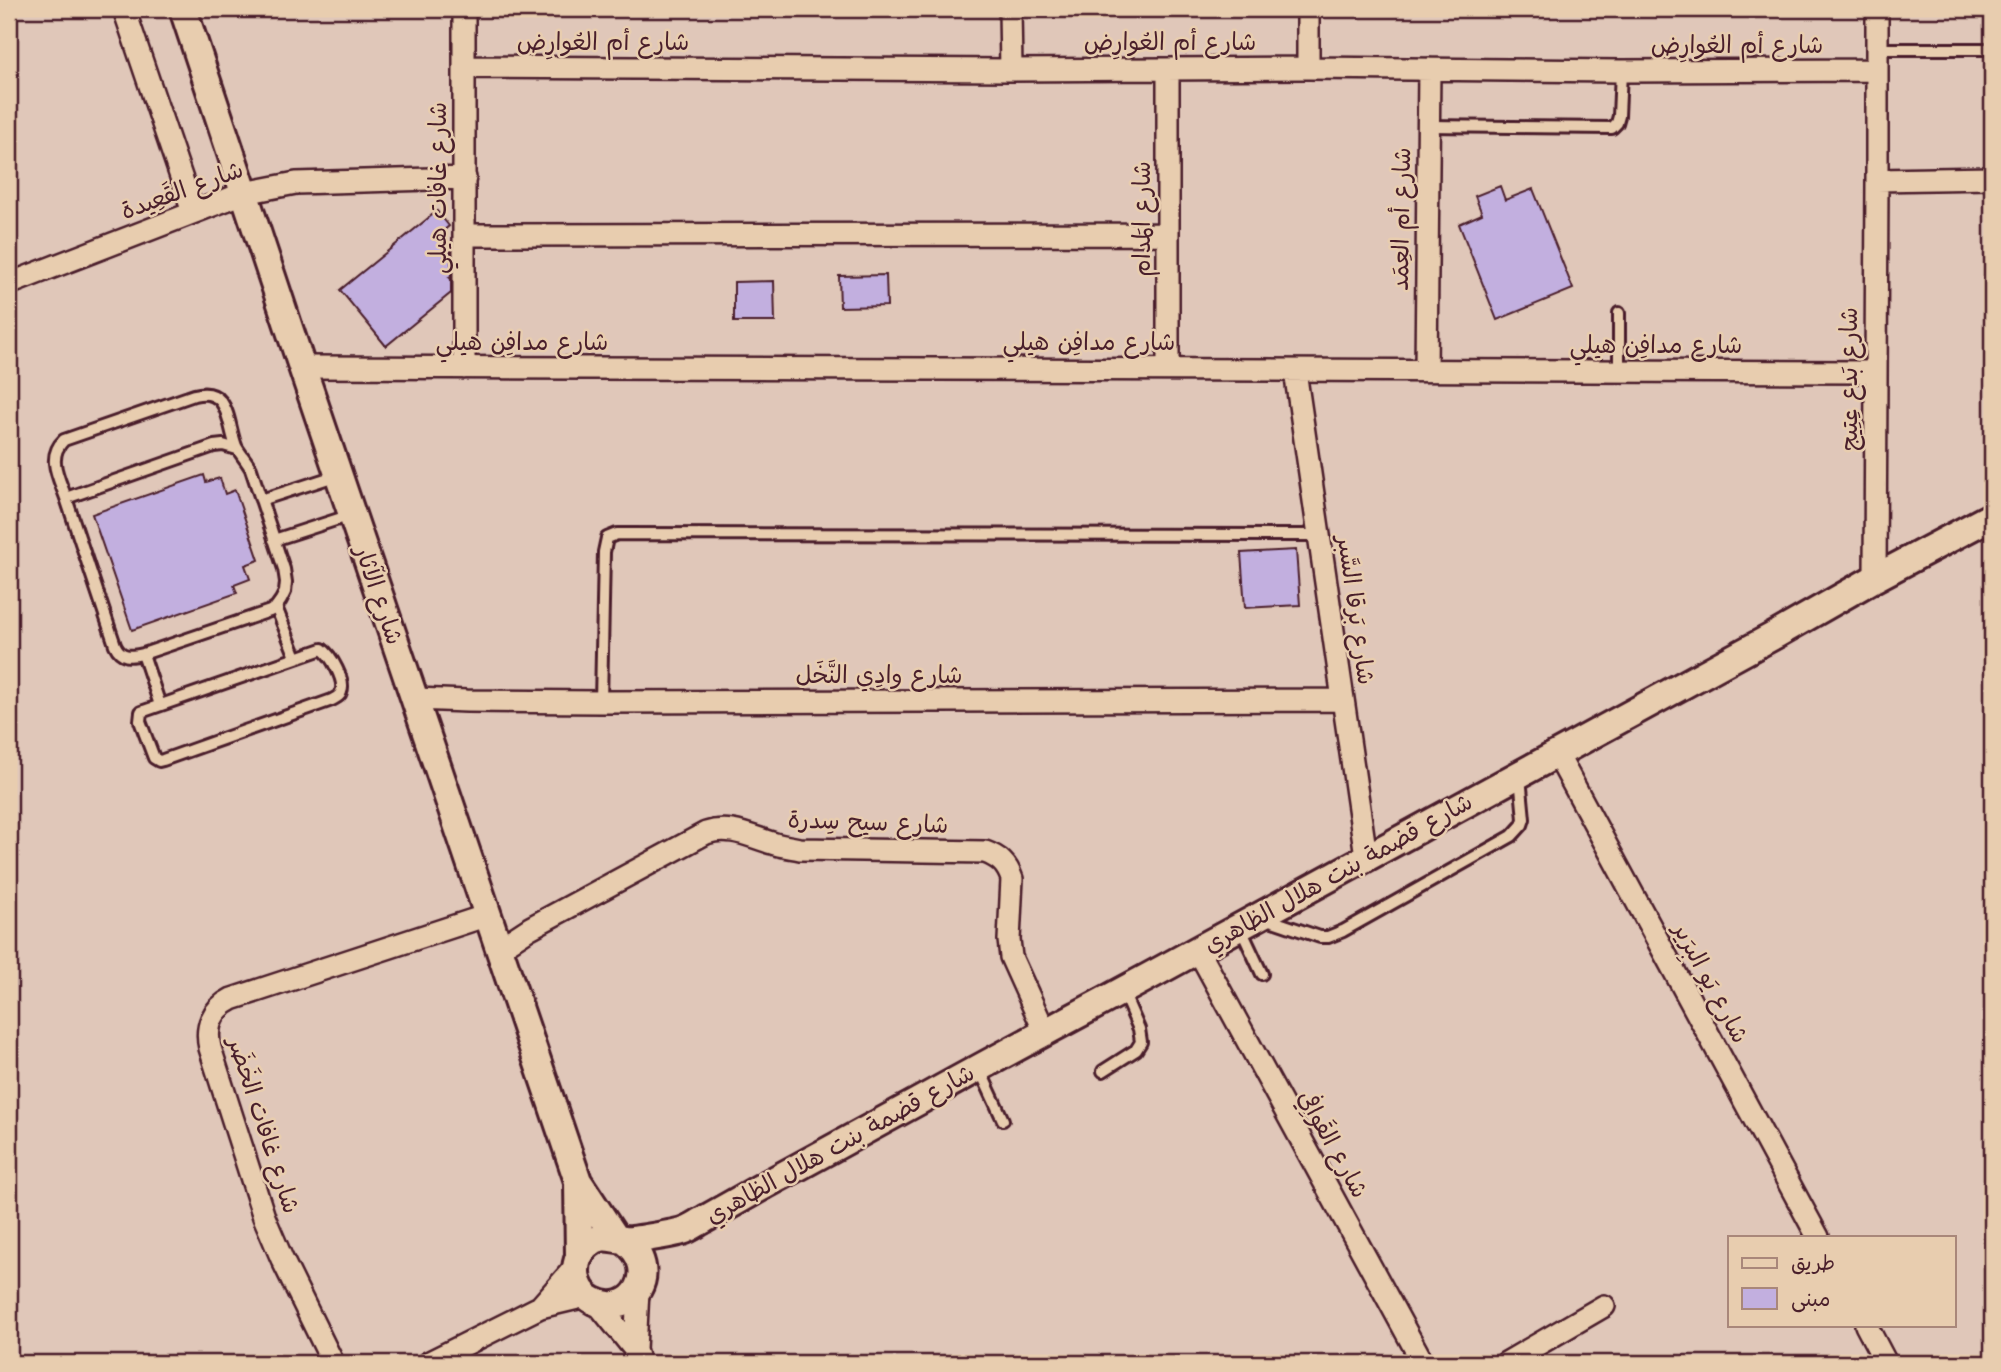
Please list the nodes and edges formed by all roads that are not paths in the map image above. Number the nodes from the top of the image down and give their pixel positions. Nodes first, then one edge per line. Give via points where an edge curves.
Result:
1 (124, 9) edge
2 (183, 9) edge
3 (464, 9) edge
4 (1010, 9) edge
5 (1308, 9) edge
6 (1877, 9) edge
7 (1992, 49) edge
8 (1876, 60) junction
9 (464, 67) junction
10 (1308, 68) junction
11 (1168, 69) junction
12 (1429, 69) junction
13 (1011, 70) junction
14 (1621, 71) junction
15 (1429, 126) junction
16 (465, 178) junction
17 (1992, 178) edge
18 (1877, 180) junction
19 (244, 192) junction
20 (193, 212) junction
21 (1168, 234) junction
22 (465, 235) junction
23 (9, 284) edge
24 (1619, 313) dead end
25 (302, 367) junction
26 (464, 368) junction
27 (1168, 368) junction
28 (1295, 370) junction
29 (1426, 370) junction
30 (1619, 371) junction
31 (1875, 372) junction
32 (237, 449) junction
33 (338, 475) junction
34 (65, 498) junction
35 (261, 499) junction
36 (352, 514) junction
37 (1992, 516) edge
38 (1319, 535) junction
39 (274, 540) junction
40 (1875, 578) junction
41 (276, 607) junction
42 (143, 654) junction
43 (296, 657) junction
44 (415, 699) junction
45 (1343, 700) junction
46 (601, 702) junction
47 (160, 705) junction
48 (1558, 754) junction
49 (1520, 774) junction
50 (1366, 856) junction
51 (488, 915) junction
52 (1249, 921) junction
53 (498, 948) junction
54 (1198, 950) junction
55 (1262, 974) dead end
56 (1122, 990) junction
57 (1045, 1032) junction
58 (979, 1067) junction
59 (1102, 1071) dead end
60 (1003, 1120) dead end
61 (578, 1181) junction
62 (683, 1231) junction
63 (1817, 1236) edge
64 (620, 1239) junction
65 (577, 1261) junction
66 (640, 1284) junction
67 (592, 1299) junction
68 (1604, 1306) dead end
69 (540, 1307) junction
70 (1867, 1326) edge
71 (637, 1357) edge
72 (333, 1363) edge
73 (428, 1363) edge
74 (1423, 1363) edge
75 (1506, 1363) edge
76 (1886, 1363) edge

1 - 20 street
2 - 19 street, شارع الآثار
3 - 9 street, شارع غافات هيلي
4 - 13 street
5 - 10 street
6 - 8 street, شارع بَدع عِتِيج
7 - 8 lane
8 - 14 street, شارع أم العُوارِض
8 - 18 street, شارع بَدع عِتِيج
9 - 13 street, شارع أم العُوارِض
9 - 16 street, شارع غافات هيلي
10 - 11 street, شارع أم العُوارِض
10 - 12 street, شارع أم العُوارِض
11 - 13 street, شارع أم العُوارِض
11 - 21 street, شارع المَدام
12 - 14 street, شارع أم العُوارِض
12 - 15 street, شارع أم العِمَد
14 - 15 lane via 1618,123 1612,128
15 - 29 street, شارع أم العِمَد
16 - 19 street, شارع القَعِيدة via 296,183
16 - 22 street, شارع غافات هيلي
17 - 18 street
18 - 31 street, شارع بَدع عِتِيج
19 - 20 street, شارع القَعِيدة
19 - 25 street, شارع الآثار
20 - 23 street, شارع القَعِيدة
21 - 22 street
21 - 27 street, شارع المَدام
22 - 26 street, شارع غافات هيلي
24 - 30 lane
25 - 26 street, شارع مدافِن هيلي
25 - 33 street, شارع الآثار
26 - 27 street, شارع مدافِن هيلي
27 - 28 street, شارع مدافِن هيلي
28 - 29 street, شارع مدافِن هيلي
28 - 38 street, شارع بَرقا السَّبر
29 - 30 street, شارع مدافِن هيلي
30 - 31 street, شارع مدافِن هيلي
31 - 40 street, شارع بَدع عِتِيج
32 - 34 lane via 214,446
32 - 34 lane via 220,400 205,392 194,395 64,440 54,457
32 - 35 lane via 251,469
33 - 35 lane
33 - 36 street, شارع الآثار
34 - 42 lane via 118,652 124,656
35 - 39 lane
36 - 39 lane
36 - 44 street, شارع الآثار
37 - 40 street, شارع قضمة بنت هلال الظاهري
38 - 45 street, شارع بَرقا السَّبر
38 - 46 lane via 617,534 607,538 604,552
39 - 41 lane via 286,582
40 - 48 street, شارع قضمة بنت هلال الظاهري
41 - 42 lane
41 - 43 lane
42 - 47 lane
43 - 47 lane
43 - 47 lane via 327,651 341,680 339,696 159,761 151,754 139,716
44 - 46 street, شارع وادِي النَّخَل
44 - 51 street, شارع الآثار
45 - 46 street, شارع وادِي النَّخَل
45 - 50 street, شارع بَرقا السَّبر
48 - 49 street, شارع قضمة بنت هلال الظاهري
48 - 63 street, شارع يَو البِرَير
49 - 50 street, شارع قضمة بنت هلال الظاهري
49 - 52 lane via 1524,819 1518,831 1343,931 1320,937
50 - 52 street, شارع قضمة بنت هلال الظاهري
51 - 53 street, شارع الآثار
51 - 72 street, شارع غافات الخَضَر via 232,999 209,1023 210,1048 253,1188
52 - 54 street, شارع قضمة بنت هلال الظاهري
52 - 55 lane
53 - 57 street, شارع سيح سِدرة via 716,830 800,849 985,852 1003,862 1012,879 1011,957
53 - 61 street, شارع الآثار
54 - 56 street, شارع قضمة بنت هلال الظاهري
54 - 74 street, شارع القَوافِي
56 - 57 street, شارع قضمة بنت هلال الظاهري
56 - 59 lane via 1141,1042
57 - 58 street, شارع قضمة بنت هلال الظاهري
58 - 60 lane
58 - 62 street, شارع قضمة بنت هلال الظاهري
61 - 64 street, شارع الآثار
61 - 65 street, شارع الآثار
62 - 64 street, شارع قضمة بنت هلال الظاهري
62 - 66 street, شارع قضمة بنت هلال الظاهري
64 - 65 street via 594,1241
64 - 66 street via 640,1256
65 - 67 street via 579,1287
65 - 69 street
66 - 67 street via 620,1304
66 - 71 street
67 - 69 street
67 - 71 street
68 - 75 street
69 - 73 street
70 - 76 street

